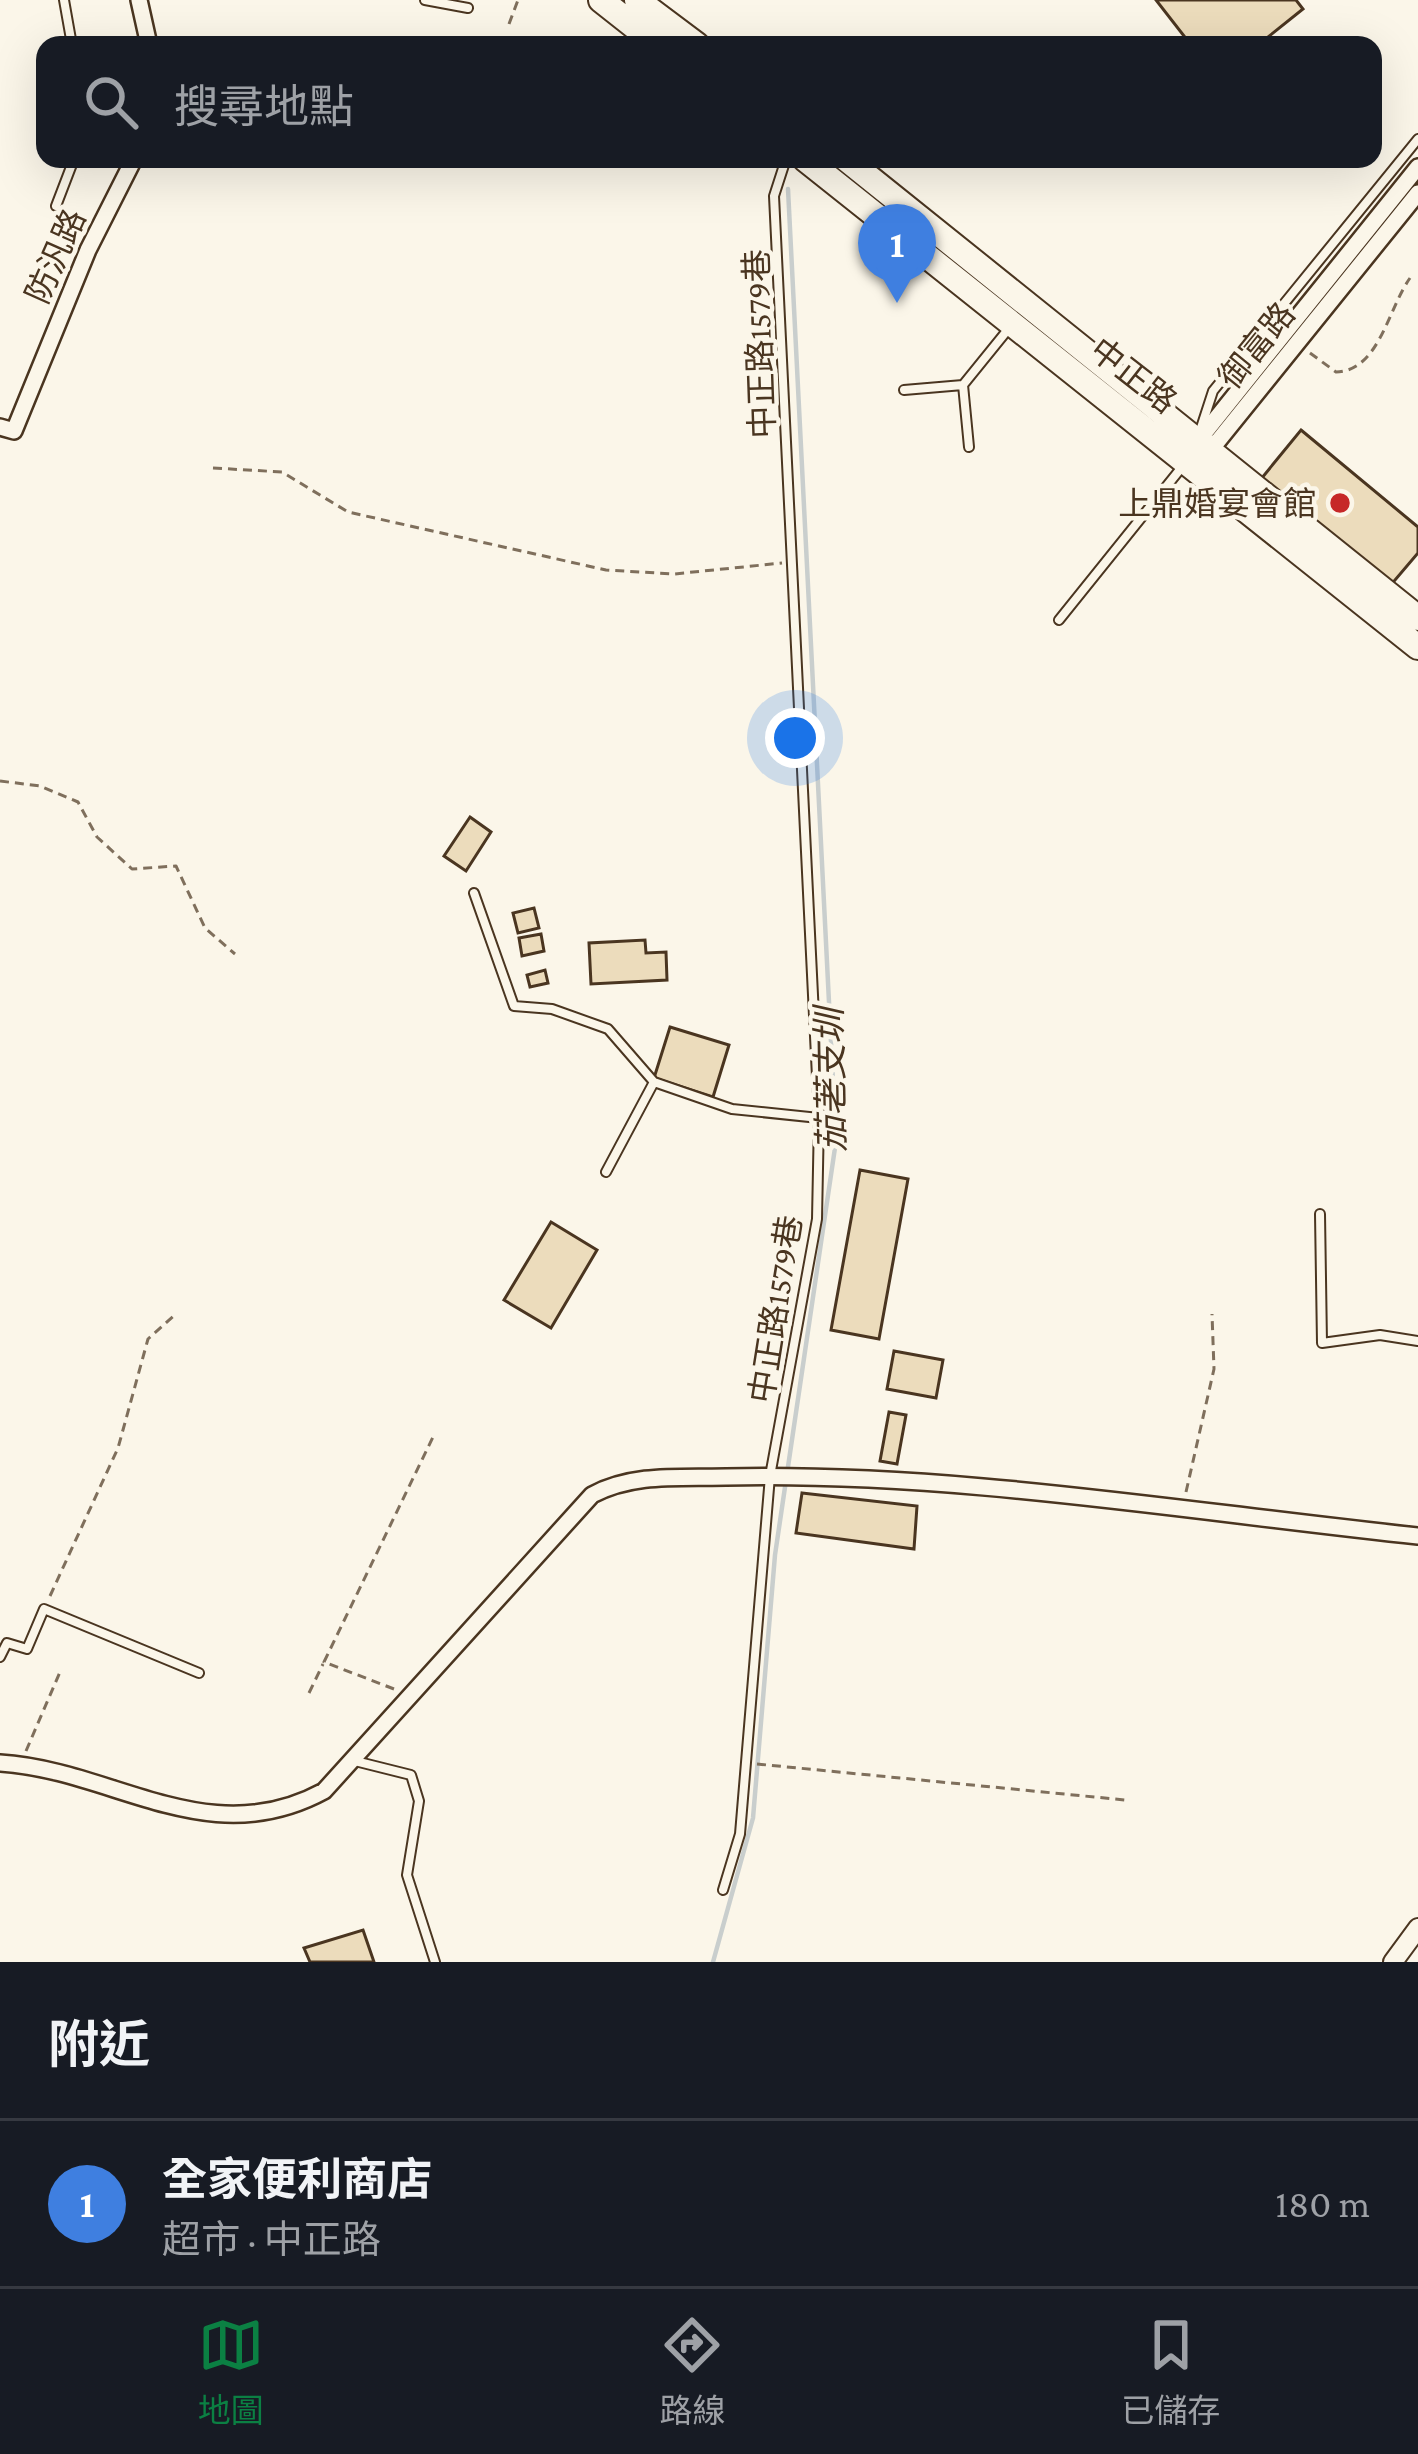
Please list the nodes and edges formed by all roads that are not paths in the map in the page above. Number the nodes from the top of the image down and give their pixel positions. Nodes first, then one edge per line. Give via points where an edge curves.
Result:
1 (64, 0) edge
2 (139, 0) edge
3 (425, 0) edge
4 (601, 0) edge
5 (637, 0) edge
6 (468, 8) dead end
7 (70, 36) edge
8 (147, 36) edge
9 (647, 36) edge
10 (685, 36) edge
11 (1418, 139) edge
12 (1418, 167) edge
13 (71, 168) edge
14 (129, 168) edge
15 (783, 168) edge
16 (817, 168) edge
17 (857, 168) edge
18 (1418, 193) edge
19 (56, 206) dead end
20 (1014, 322) junction
21 (963, 385) junction
22 (904, 390) dead end
23 (0, 427) edge
24 (969, 447) dead end
25 (1198, 448) junction
26 (1418, 618) edge
27 (1059, 620) dead end
28 (1418, 647) edge
29 (474, 893) dead end
30 (654, 1082) junction
31 (820, 1118) junction
32 (606, 1172) dead end
33 (1320, 1214) dead end
34 (1418, 1341) edge
35 (770, 1476) junction
36 (1418, 1536) edge
37 (0, 1657) edge
38 (199, 1673) dead end
39 (354, 1761) junction
40 (0, 1762) edge
41 (723, 1890) dead end
42 (1418, 1928) edge
43 (435, 1962) edge
44 (1393, 1962) edge

1 - 7 lane
2 - 8 street
3 - 6 lane
4 - 9 main road
5 - 10 main road
11 - 25 lane via 1214,391
12 - 25 street, 御富路
13 - 19 lane
14 - 23 street, 防汎路 via 14,431
15 - 31 lane, 中正路1579巷 via 774,196
16 - 20 main road, 中正路
17 - 25 main road, 中正路
18 - 25 street, 御富路
20 - 21 lane
20 - 25 main road, 中正路
21 - 22 lane
21 - 24 lane
25 - 26 main road, 中正路
25 - 27 lane
25 - 28 main road, 中正路
29 - 30 lane via 514,1006 552,1009 608,1029
30 - 31 lane via 732,1108
30 - 32 lane
31 - 35 lane, 中正路1579巷 via 817,1219
33 - 34 lane via 1322,1343 1380,1335
35 - 36 street via 960,1487
35 - 39 street via 630,1480 592,1495
35 - 41 lane, 中正路1579巷 via 740,1834
37 - 38 lane via 8,1643 27,1649 44,1609
39 - 40 street via 289,1810 241,1815 166,1808
39 - 43 lane via 411,1775 419,1790 407,1875
42 - 44 street

